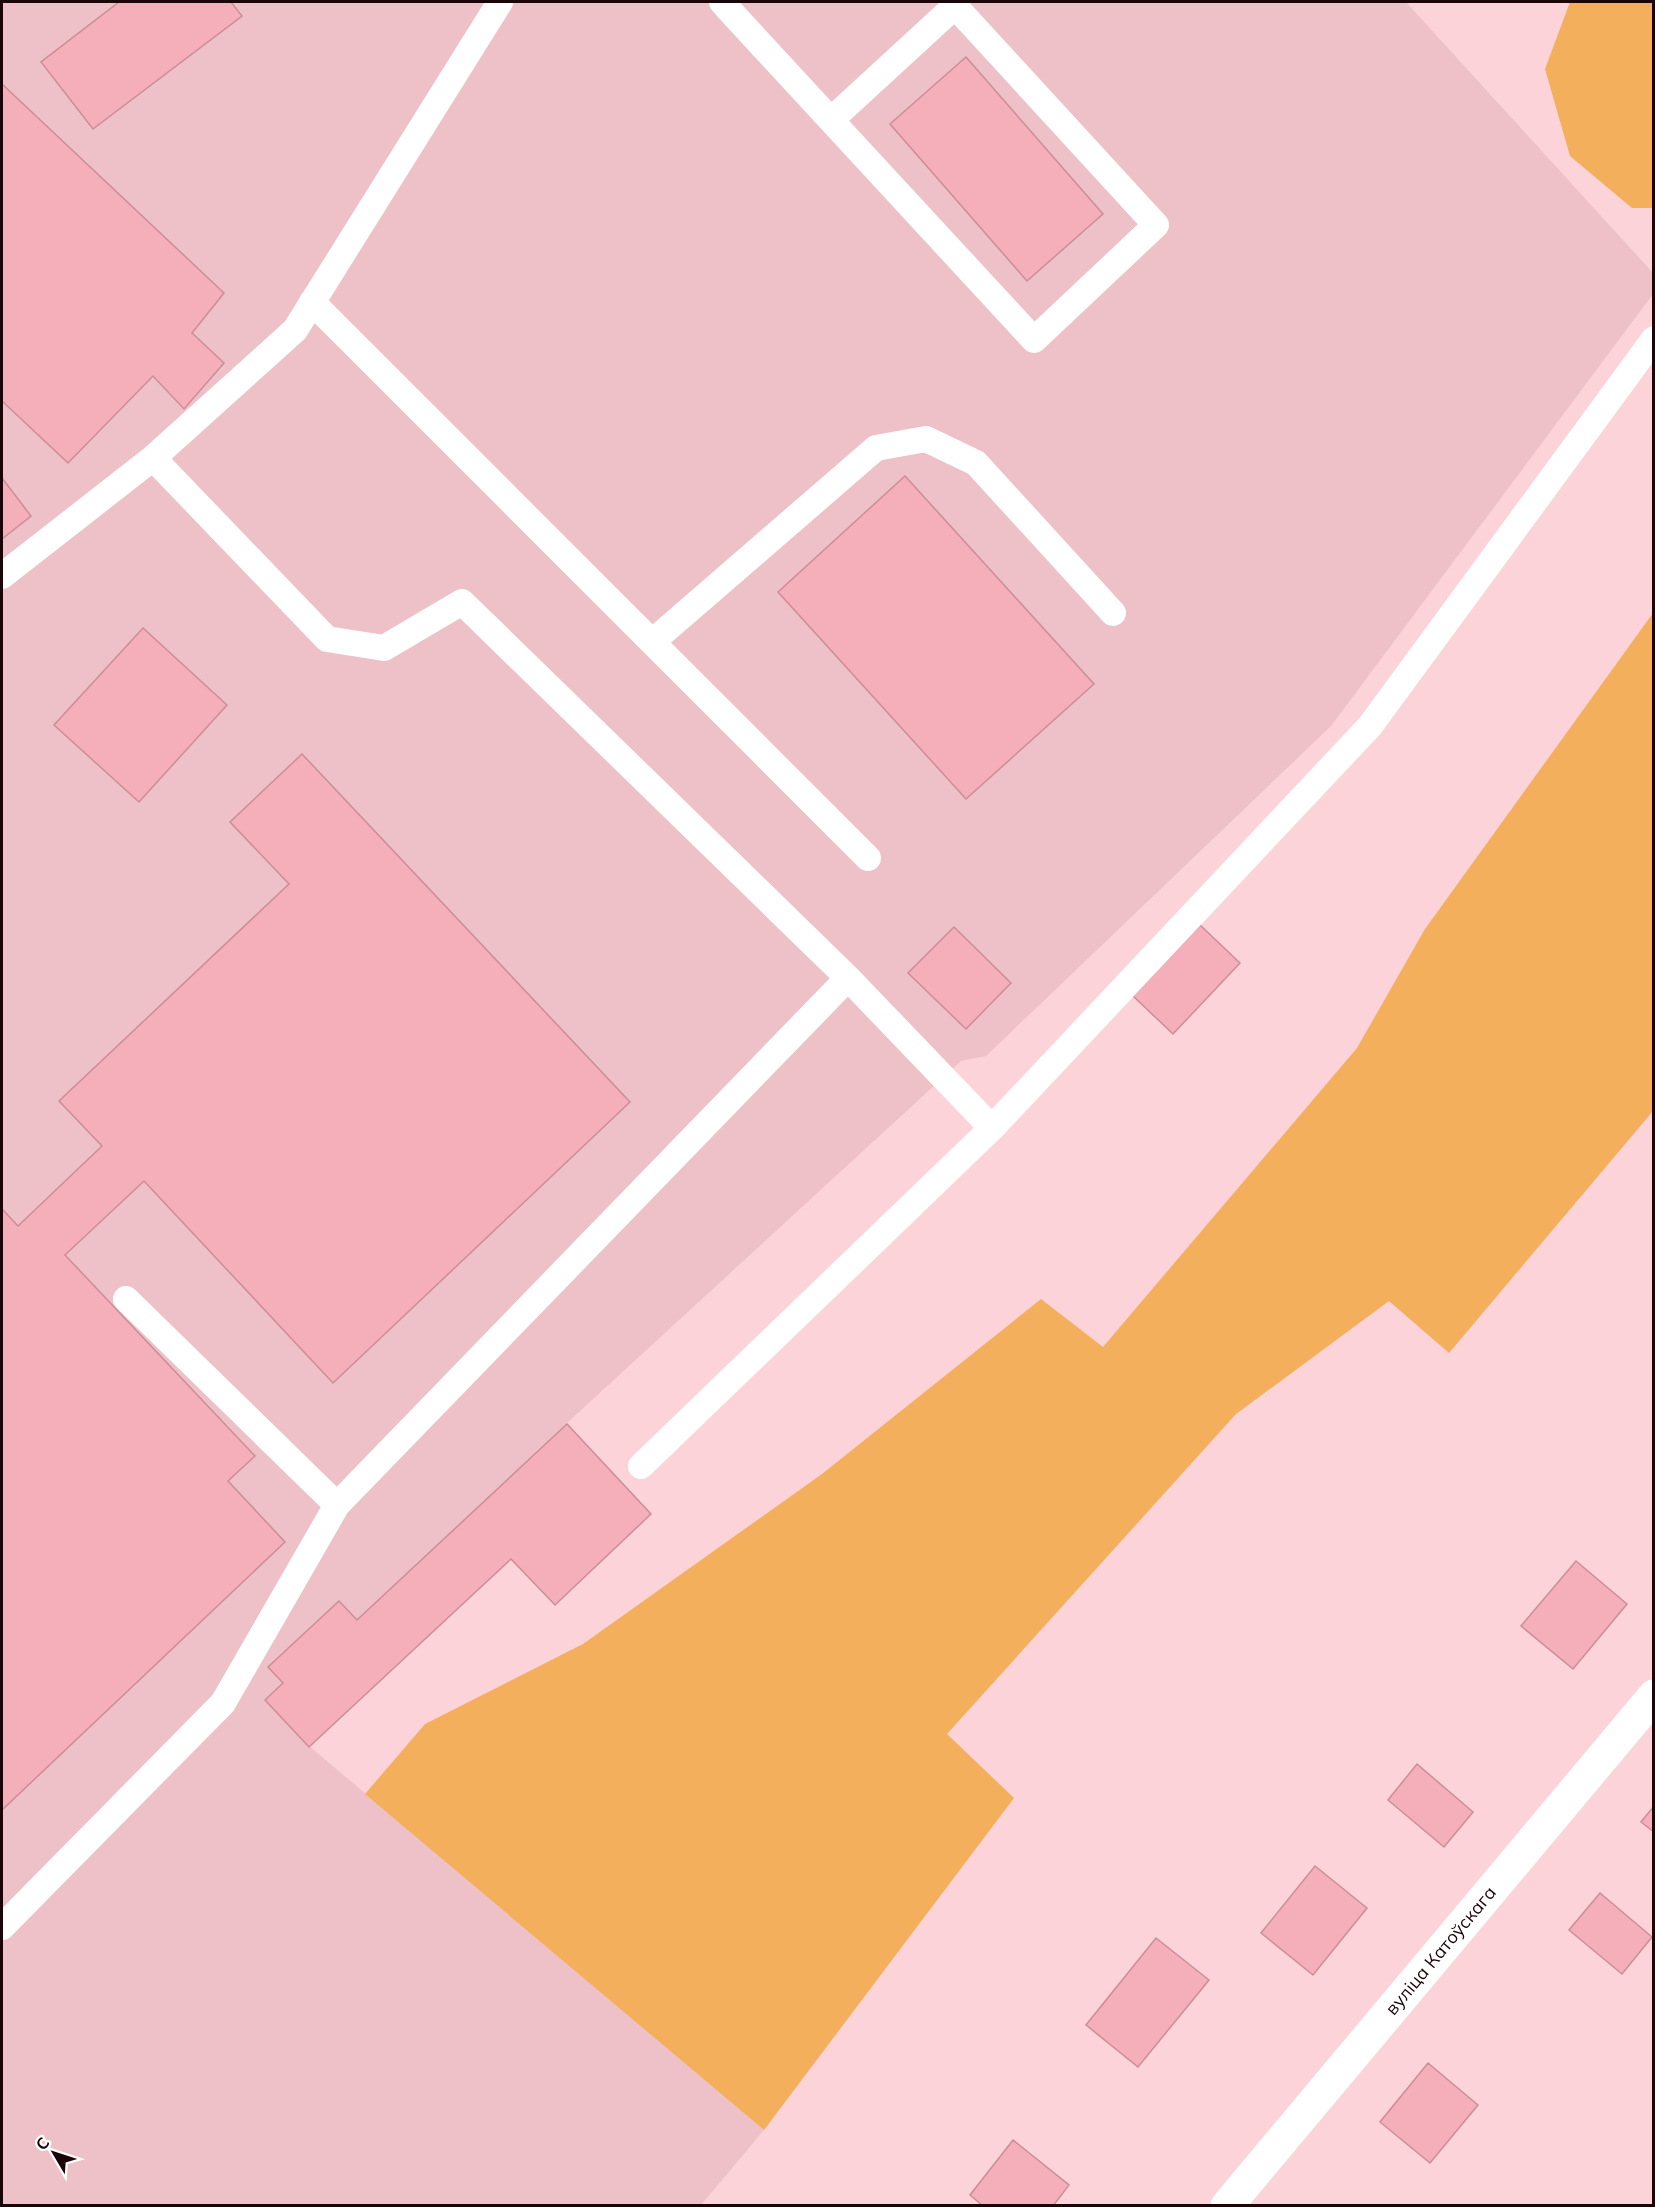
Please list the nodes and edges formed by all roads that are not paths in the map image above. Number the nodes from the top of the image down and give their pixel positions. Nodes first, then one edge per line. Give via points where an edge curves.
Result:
1 (500, 2) edge
2 (722, 2) edge
3 (831, 120) junction
4 (312, 302) junction
5 (1653, 339) edge
6 (153, 458) junction
7 (2, 576) edge
8 (1113, 613) dead end
9 (652, 642) junction
10 (868, 858) dead end
11 (848, 978) junction
12 (992, 1128) junction
13 (126, 1299) dead end
14 (641, 1466) dead end
15 (337, 1505) junction
16 (1653, 1696) edge
17 (2, 1927) edge
18 (1227, 2205) edge

1 - 4 lane
2 - 3 lane
3 - 3 lane via 1034,340 1156,225 954,6
4 - 6 lane via 295,330
4 - 9 lane
5 - 12 lane via 1370,726
6 - 7 lane
6 - 11 lane via 327,639 384,648 462,602
8 - 9 lane via 976,463 926,439 876,448
9 - 10 lane
11 - 12 lane
11 - 15 lane
12 - 14 lane
13 - 15 lane
15 - 17 lane via 223,1703
16 - 18 main road, вуліца Катоўскага

